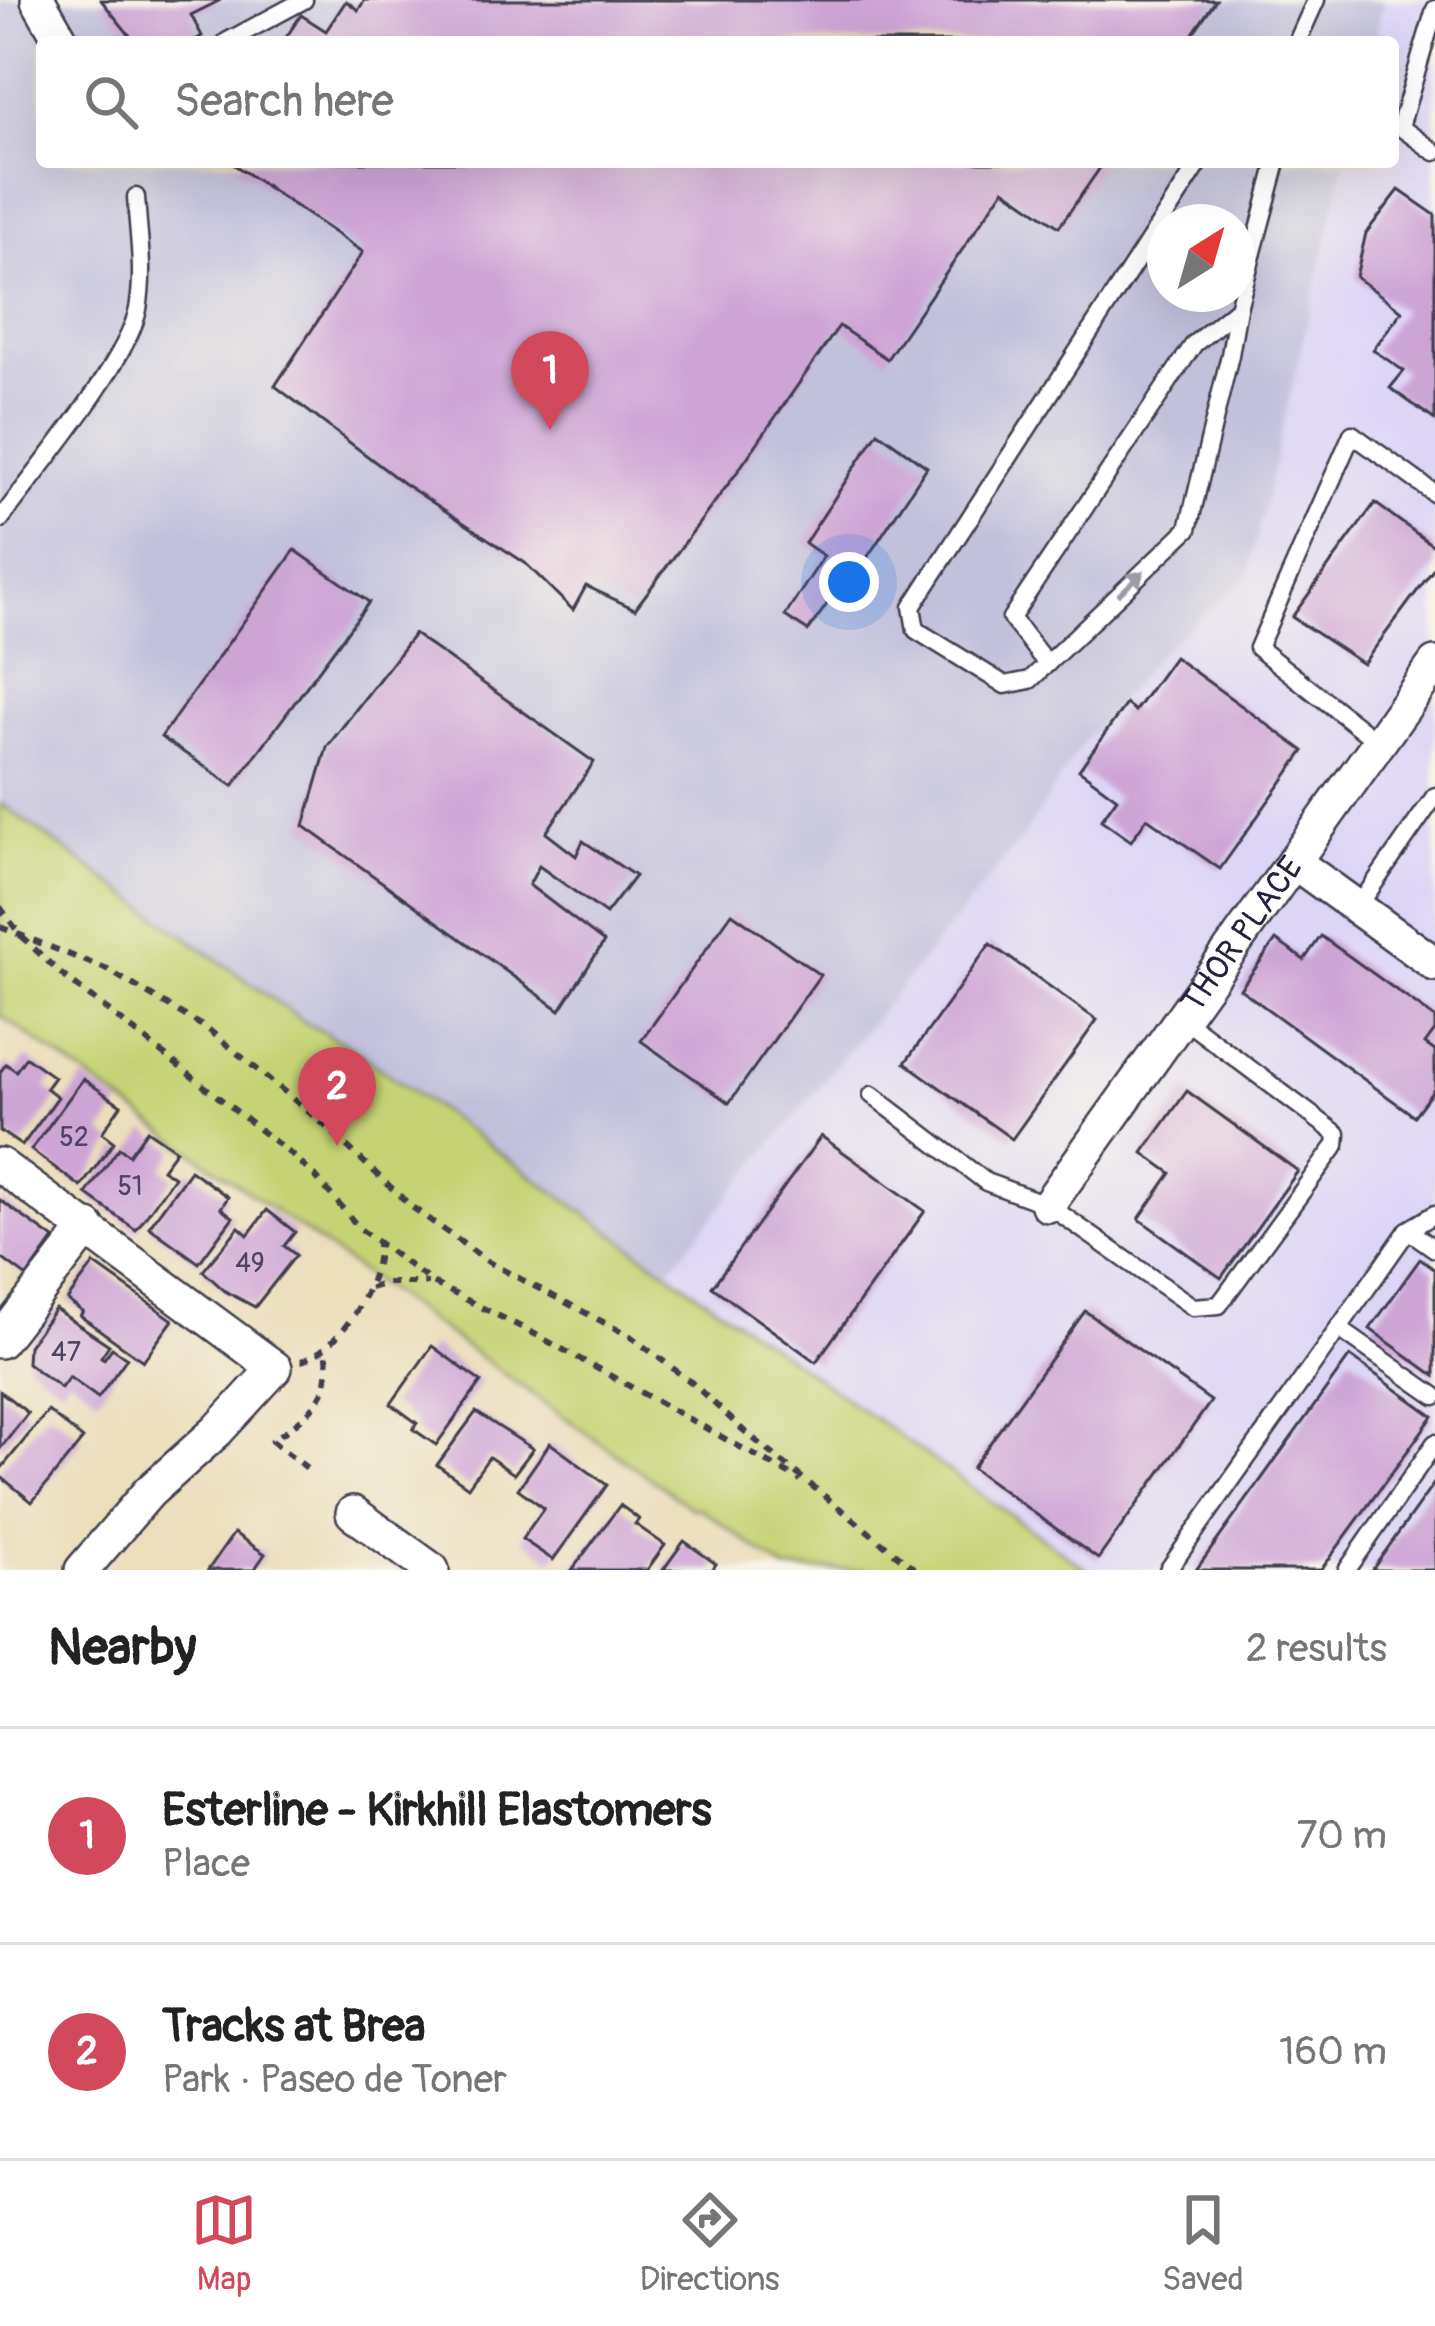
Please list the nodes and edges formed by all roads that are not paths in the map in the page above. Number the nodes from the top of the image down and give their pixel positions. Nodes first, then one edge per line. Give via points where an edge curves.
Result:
1 (38, 0) edge
2 (304, 0) edge
3 (1316, 0) edge
4 (1435, 9) edge
5 (59, 36) edge
6 (237, 36) edge
7 (1300, 36) edge
8 (1435, 152) edge
9 (1196, 168) edge
10 (1274, 168) edge
11 (136, 197) dead end
12 (1255, 243) edge
13 (1233, 312) edge
14 (1237, 312) edge
15 (1435, 494) edge
16 (0, 520) edge
17 (1047, 664) junction
18 (1435, 664) edge
19 (1379, 743) junction
20 (1435, 796) edge
21 (1294, 862) junction
22 (1357, 908) junction
23 (1435, 964) edge
24 (1183, 1018) junction
25 (872, 1095) dead end
26 (0, 1165) edge
27 (1048, 1204) junction
28 (1435, 1214) edge
29 (88, 1227) junction
30 (1408, 1229) junction
31 (1435, 1249) edge
32 (1338, 1328) junction
33 (0, 1341) edge
34 (1435, 1396) edge
35 (1435, 1444) edge
36 (352, 1513) dead end
37 (82, 1570) edge
38 (432, 1570) edge
39 (1168, 1570) edge
40 (1347, 1570) edge

1 - 5 street
2 - 6 lane
3 - 7 lane
4 - 8 lane via 1400,127
9 - 17 lane via 912,608 916,630 1005,685 1030,680
10 - 12 lane
11 - 16 lane via 141,273 132,327
13 - 17 lane via 1194,344 1011,619
17 -> 14 lane via 1188,529
15 - 19 lane via 1352,434 1258,648
18 - 19 street, THOR PLACE
19 - 21 street, THOR PLACE
20 - 22 lane
21 - 22 street
21 - 24 street, THOR PLACE
22 - 23 street
24 - 27 street, THOR PLACE
24 - 27 lane via 1337,1133 1220,1305 1193,1306
25 - 27 lane via 986,1182
26 - 29 street
28 - 30 lane
29 - 33 street
29 - 37 street via 275,1368
30 - 31 lane
30 - 32 lane
32 - 34 lane
32 - 39 lane
35 - 40 lane
36 - 38 street

